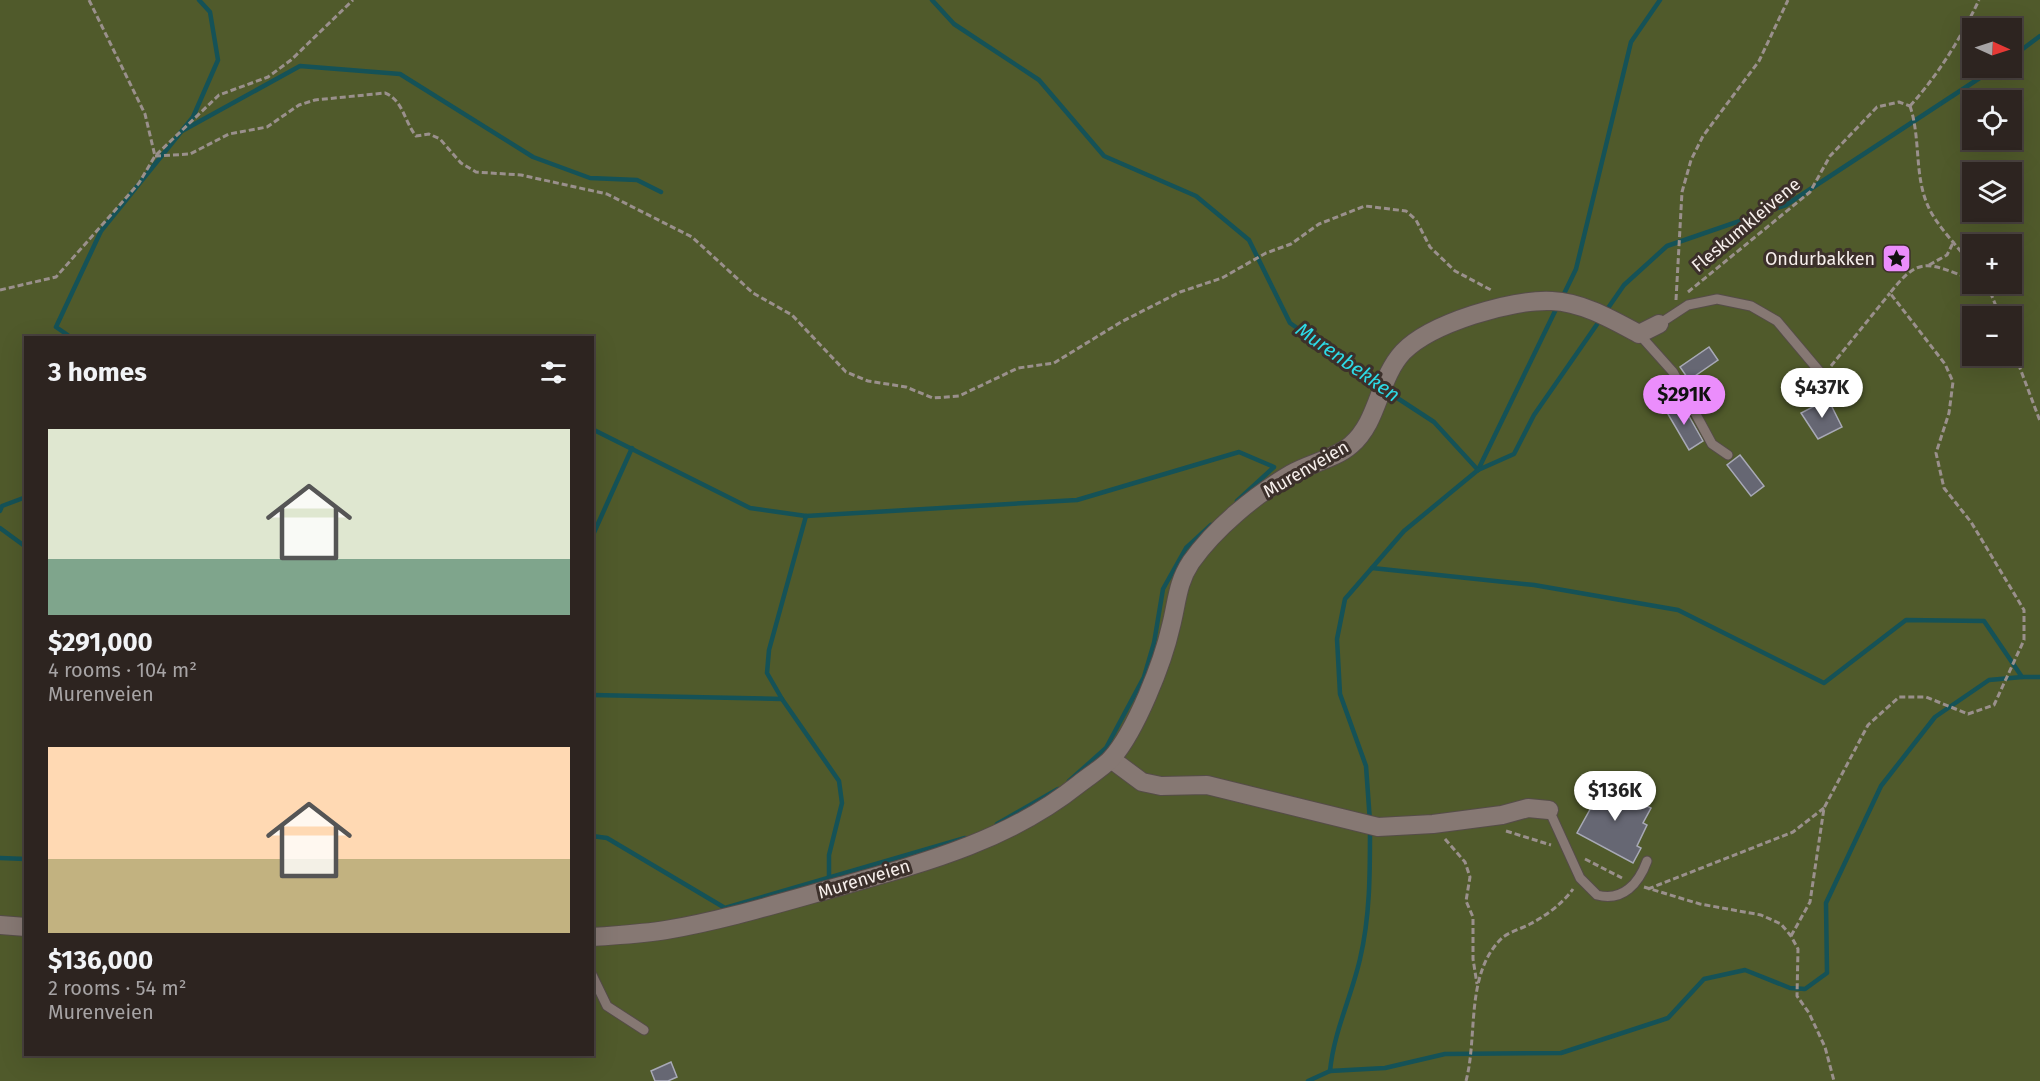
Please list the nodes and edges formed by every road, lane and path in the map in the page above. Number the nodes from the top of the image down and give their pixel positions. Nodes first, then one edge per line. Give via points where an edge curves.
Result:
1 (89, 0) edge
2 (353, 0) edge
3 (1788, 0) edge
4 (1979, 0) edge
5 (1910, 106) junction
6 (155, 156) junction
7 (1954, 241) junction
8 (1962, 252) edge
9 (1929, 265) junction
10 (1962, 276) edge
11 (0, 290) edge
12 (1890, 293) junction
13 (1514, 303) junction
14 (1659, 324) joint
15 (1639, 334) junction
16 (2019, 366) edge
17 (1822, 376) junction
18 (1836, 391) dead end
19 (2040, 421) edge
20 (1728, 455) dead end
21 (1111, 759) junction
22 (1824, 808) junction
23 (1549, 810) joint
24 (1433, 824) junction
25 (1647, 861) dead end
26 (1580, 878) junction
27 (1636, 885) junction
28 (1648, 888) junction
29 (0, 925) edge
30 (24, 927) edge
31 (1791, 936) junction
32 (594, 937) edge
33 (594, 979) edge
34 (1478, 986) junction
35 (644, 1030) dead end
36 (1466, 1081) edge
37 (1834, 1081) edge

1 - 6 path via 145,114
2 - 6 path via 291,60 268,76 219,94
3 - 5 path, Fleskumkleivene via 1759,62 1703,136 1691,160 1682,192 1676,301 1810,192 1830,156 1877,106 1899,102
4 - 5 path via 1928,86
5 - 7 path via 1928,208
6 - 11 path via 139,183 56,277
6 - 13 path via 190,154 229,134 267,127 299,105 315,100 385,93 398,102 416,136 429,134 440,139 461,163 477,172 521,175 607,194 692,237 753,293 792,315 846,372 933,398 959,396 1018,368 1054,363 1180,292 1222,278 1291,244 1318,224 1365,206 1406,211 1416,220 1430,248 1455,271
7 - 8 path
7 - 9 path via 1947,255
9 - 10 path
9 - 12 path via 1917,266
12 - 17 path
12 - 22 path via 1945,364 1953,382 1949,413 1936,453 1944,488 1971,522 2024,610 2024,640 1995,705 1968,714 1926,697 1899,698 1868,725
13 - 15 street, Murenveien via 1554,300 1583,307
13 - 21 street, Murenveien via 1456,320 1404,352 1382,386 1376,409 1350,446 1292,473 1215,535 1191,563 1176,591 1172,625 1146,699
14 - 15 street
14 - 17 lane via 1688,305 1717,299 1750,306 1777,321
15 - 20 lane via 1673,372 1712,444
16 - 19 path
17 - 18 lane
21 - 24 street via 1142,782 1161,786 1207,785 1378,827
21 - 32 street, Murenveien via 1022,824 975,845 735,916 664,930
22 - 28 path via 1793,832
22 - 31 path via 1810,902
23 - 24 street via 1528,808
23 - 26 lane
24 - 34 path via 1465,862 1470,878 1466,901 1473,917 1473,959
25 - 27 lane
26 - 27 lane via 1589,889 1605,897
26 - 34 path via 1566,899 1533,923 1503,937
27 - 28 path
28 - 31 path via 1700,904 1761,915 1781,924
29 - 30 street
31 - 37 path via 1798,949 1797,996 1825,1047
33 - 35 lane via 607,1006
34 - 36 path

